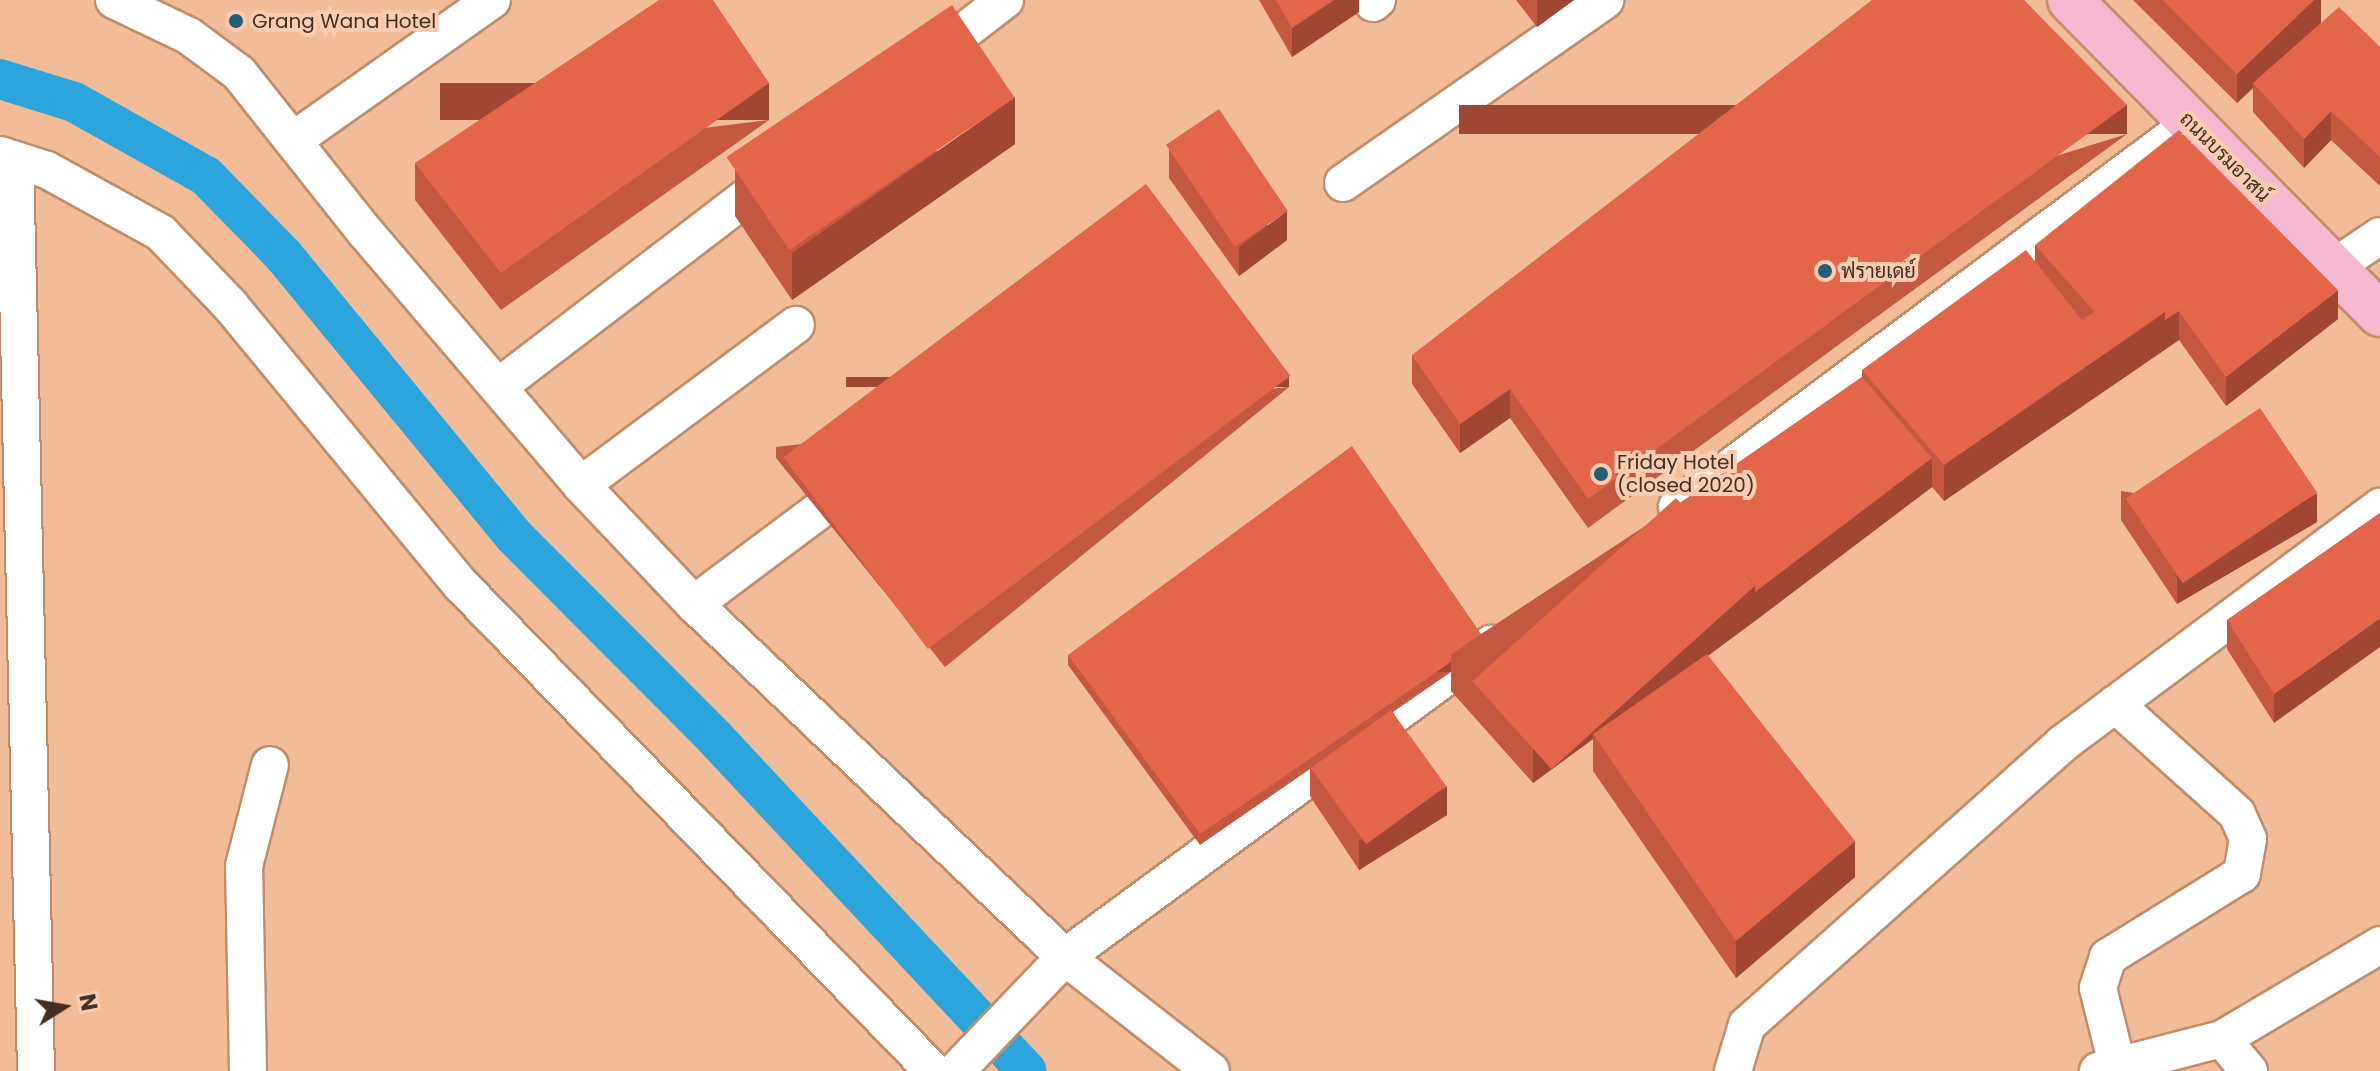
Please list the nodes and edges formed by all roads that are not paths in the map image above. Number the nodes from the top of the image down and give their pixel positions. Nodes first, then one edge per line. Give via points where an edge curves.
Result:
1 (117, 0) edge
2 (492, 0) edge
3 (1005, 0) edge
4 (1605, 0) edge
5 (2070, 0) edge
6 (904, 77) edge
7 (2191, 123) junction
8 (295, 139) junction
9 (802, 155) edge
10 (8, 157) edge
11 (1343, 183) dead end
12 (2380, 236) edge
13 (2334, 267) junction
14 (2380, 314) edge
15 (796, 325) dead end
16 (498, 387) junction
17 (581, 485) junction
18 (2380, 507) edge
19 (817, 512) edge
20 (1646, 531) edge
21 (694, 604) junction
22 (1520, 624) edge
23 (2115, 704) junction
24 (270, 765) dead end
25 (2380, 945) edge
26 (1065, 957) junction
27 (2222, 1039) junction
28 (2107, 1068) edge
29 (36, 1071) edge
30 (248, 1071) edge
31 (933, 1071) edge
32 (956, 1071) edge
33 (1211, 1071) edge
34 (1733, 1071) edge
35 (2249, 1071) edge

1 - 8 street via 189,36 239,73
2 - 8 street
3 - 6 street
4 - 11 street
5 - 7 main road, ถนนบรมอาสน์
7 - 13 main road, ถนนบรมอาสน์
7 - 20 street
8 - 16 street via 366,233
9 - 16 street
10 - 29 street
10 - 31 street via 105,198 161,233 230,305 461,585
12 - 13 street
13 - 14 main road, ถนนบรมอาสน์
15 - 17 street
16 - 17 street
17 - 21 street
18 - 23 street
19 - 21 street
21 - 26 street
22 - 26 street
23 - 28 street via 2237,814 2248,839 2242,874 2108,957 2098,988
23 - 34 street via 2062,744 1747,1025
24 - 30 street via 244,866
25 - 27 street
26 - 32 street
26 - 33 street
27 - 28 street
27 - 35 street

